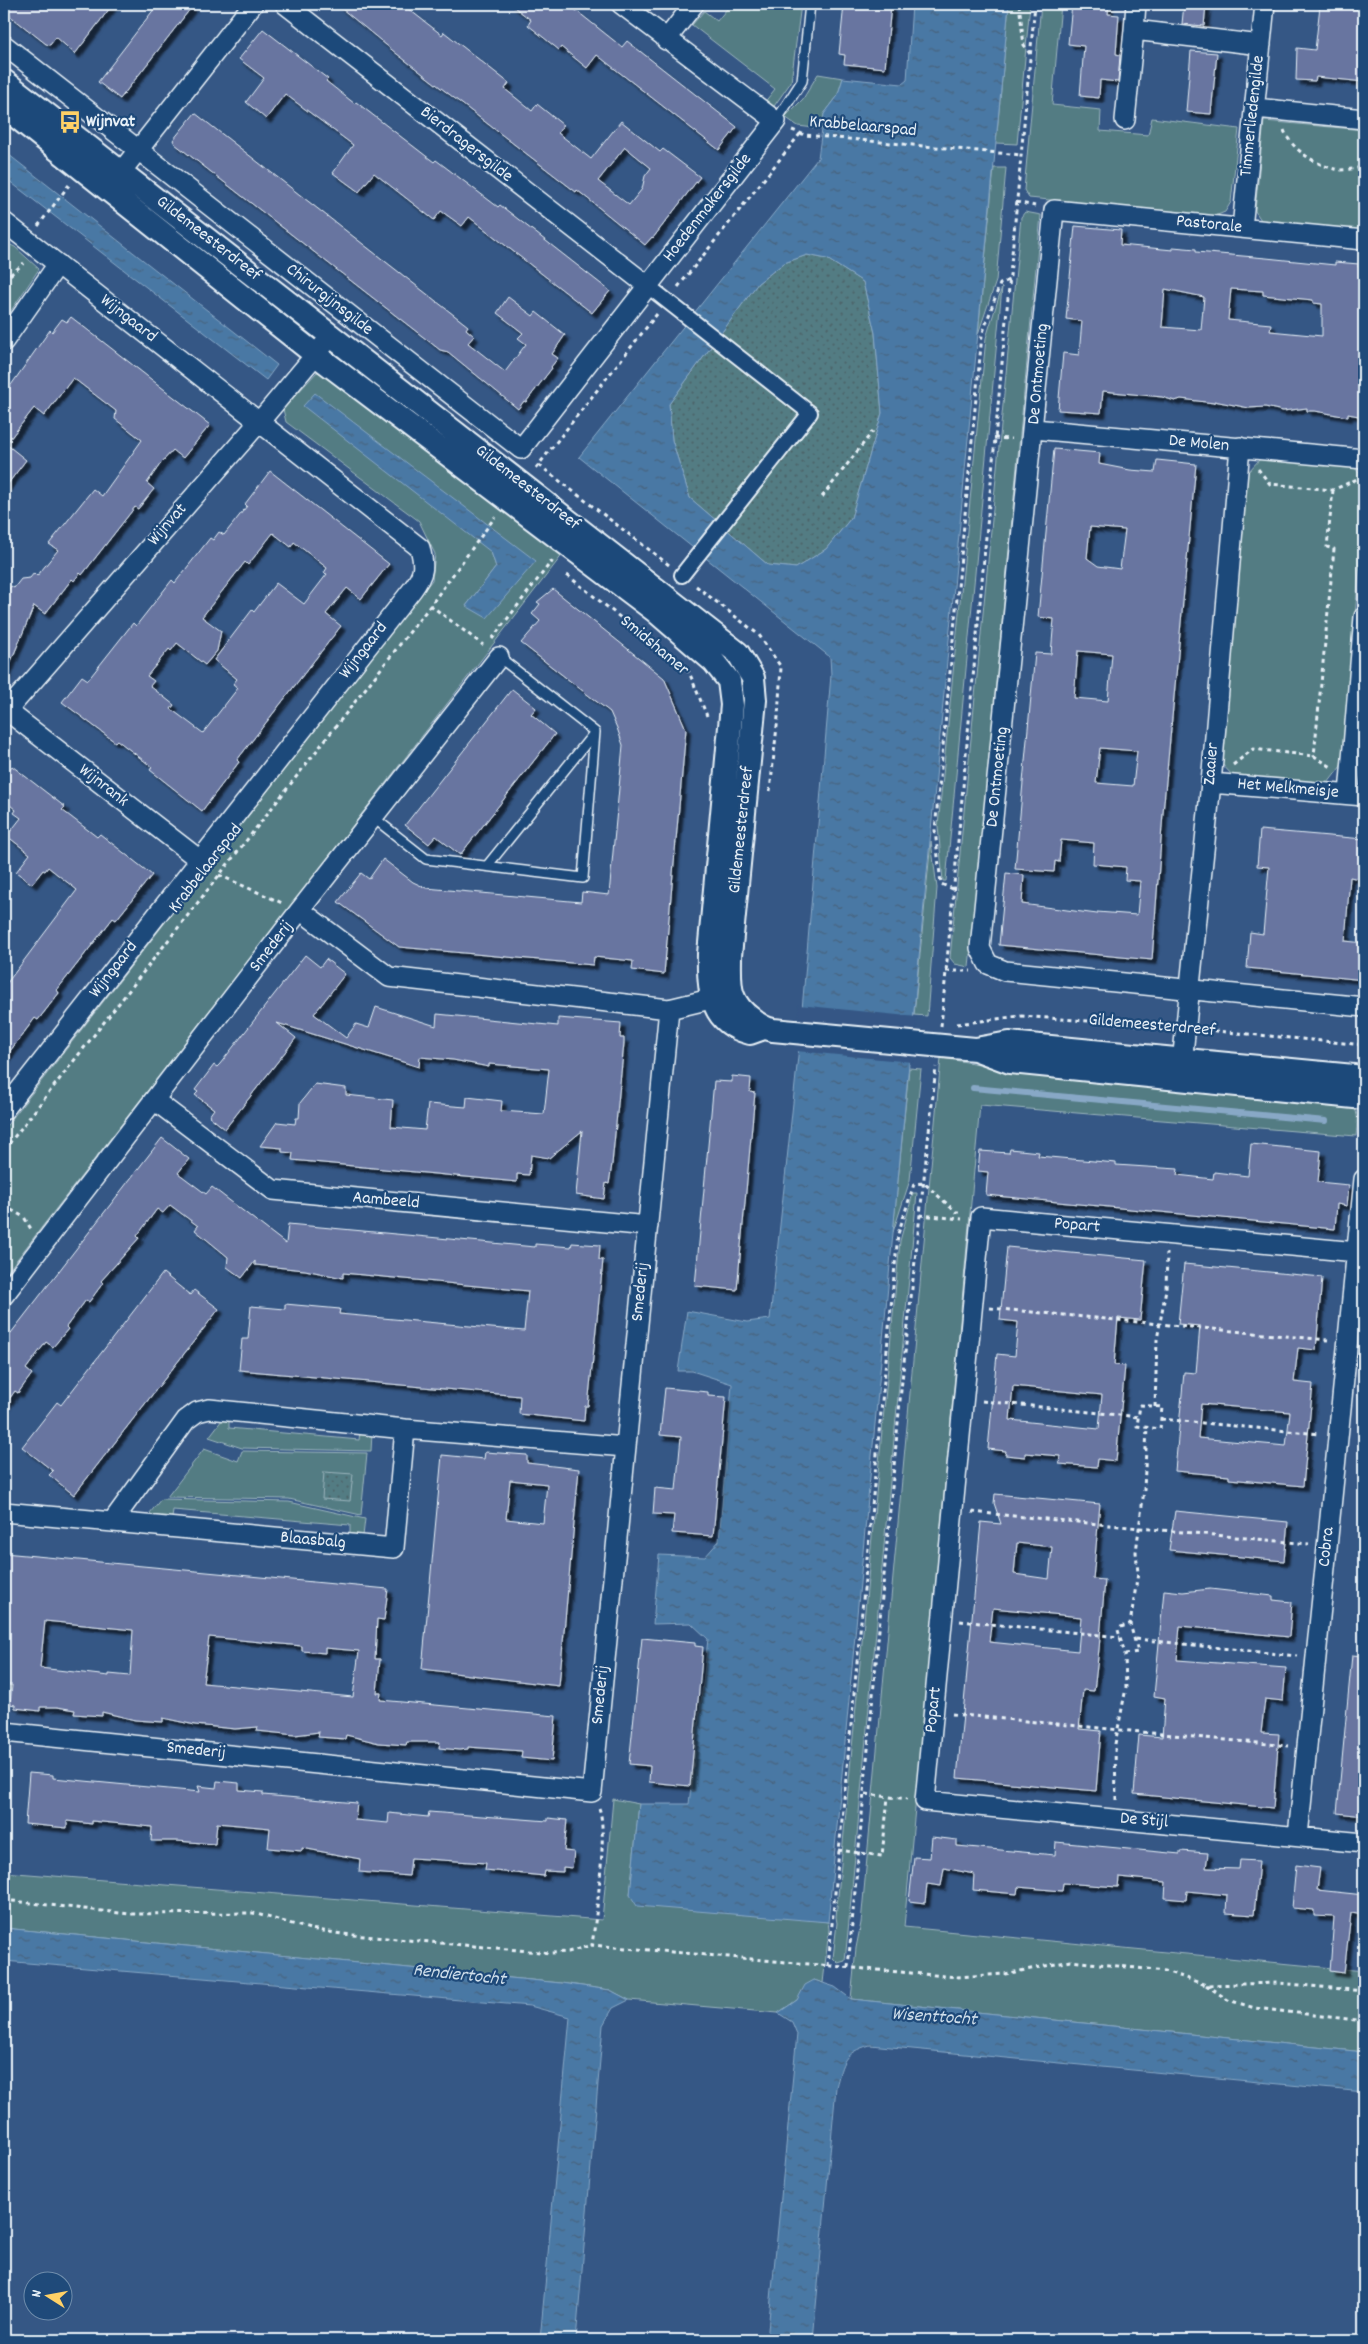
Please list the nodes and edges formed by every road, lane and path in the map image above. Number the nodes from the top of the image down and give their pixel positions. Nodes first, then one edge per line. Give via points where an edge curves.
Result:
1 (253, 4) edge
2 (285, 4) edge
3 (621, 4) edge
4 (694, 4) edge
5 (810, 4) edge
6 (1019, 4) edge
7 (1035, 4) edge
8 (1136, 4) edge
9 (1265, 4) edge
10 (1134, 30) junction
11 (666, 40) junction
12 (4, 45) edge
13 (1260, 45) junction
14 (1030, 55) junction
15 (4, 81) edge
16 (4, 107) edge
17 (1255, 108) junction
18 (1277, 110) junction
19 (1364, 119) edge
20 (1125, 120) dead end
21 (776, 121) junction
22 (138, 150) junction
23 (1021, 155) junction
24 (1364, 167) edge
25 (122, 171) junction
26 (71, 182) dead end
27 (108, 189) junction
28 (1054, 210) joint
29 (42, 220) dead end
30 (4, 222) edge
31 (1242, 228) junction
32 (1364, 240) edge
33 (39, 250) junction
34 (58, 264) junction
35 (4, 280) edge
36 (1009, 280) junction
37 (648, 286) junction
38 (668, 300) junction
39 (332, 335) junction
40 (4, 341) edge
41 (316, 356) junction
42 (260, 421) junction
43 (1034, 429) junction
44 (873, 431) dead end
45 (1240, 447) junction
46 (521, 449) joint
47 (1364, 459) edge
48 (1364, 476) edge
49 (521, 482) junction
50 (1333, 490) junction
51 (822, 496) dead end
52 (501, 509) junction
53 (559, 568) dead end
54 (567, 574) dead end
55 (682, 575) dead end
56 (430, 606) junction
57 (1364, 618) edge
58 (1363, 650) edge
59 (493, 652) junction
60 (5, 712) edge
61 (706, 724) dead end
62 (595, 732) junction
63 (1314, 756) junction
64 (1211, 783) junction
65 (1355, 790) edge
66 (374, 818) junction
67 (200, 861) junction
68 (487, 866) junction
69 (219, 875) junction
70 (300, 910) junction
71 (1188, 990) junction
72 (721, 996) junction
73 (1364, 1006) edge
74 (669, 1010) junction
75 (941, 1027) dead end
76 (1185, 1028) junction
77 (1364, 1045) edge
78 (1181, 1070) junction
79 (1364, 1077) edge
80 (1364, 1098) edge
81 (154, 1100) junction
82 (4, 1110) edge
83 (4, 1150) edge
84 (1364, 1179) edge
85 (924, 1183) junction
86 (4, 1206) edge
87 (920, 1215) junction
88 (981, 1219) junction
89 (648, 1226) junction
90 (1168, 1234) junction
91 (42, 1246) junction
92 (1357, 1252) junction
93 (4, 1295) edge
94 (972, 1306) junction
95 (1161, 1324) junction
96 (1348, 1342) junction
97 (964, 1400) junction
98 (1155, 1406) junction
99 (1139, 1416) junction
100 (1161, 1419) junction
101 (1147, 1428) junction
102 (405, 1429) junction
103 (1338, 1436) junction
104 (626, 1447) junction
105 (953, 1511) junction
106 (4, 1512) edge
107 (112, 1522) junction
108 (1139, 1527) junction
109 (1327, 1546) junction
110 (942, 1620) junction
111 (1130, 1624) junction
112 (1120, 1637) junction
113 (1136, 1639) junction
114 (1125, 1654) junction
115 (1316, 1658) junction
116 (933, 1713) junction
117 (1118, 1730) junction
118 (4, 1732) edge
119 (1307, 1748) junction
120 (592, 1792) junction
121 (866, 1794) junction
122 (888, 1796) junction
123 (925, 1801) junction
124 (1116, 1819) junction
125 (1298, 1836) junction
126 (1364, 1843) edge
127 (838, 1850) junction
128 (860, 1854) junction
129 (4, 1900) edge
130 (592, 1944) junction
131 (828, 1966) junction
132 (848, 1967) junction
133 (1206, 1985) junction
134 (1364, 1991) edge
135 (1364, 2021) edge

1 - 22 street
2 - 37 street, Bierdragersgilde
3 - 11 street
4 - 11 street
5 - 21 lane via 802,81
6 - 14 path via 1024,45
7 - 14 path
8 - 10 street
9 - 13 street, Timmerliedengilde
10 - 13 street
10 - 20 street
11 - 21 street
12 - 22 street, Chirurgijnsgilde
13 - 17 street, Timmerliedengilde
14 - 23 path
15 - 25 street, Gildemeesterdreef
16 - 27 street, Gildemeesterdreef
17 - 18 street
17 - 31 street, Timmerliedengilde
18 - 19 street
18 - 24 path via 1287,137 1312,160 1341,170
21 - 37 street, Hoedenmakersgilde
22 - 25 street
22 - 46 street, Chirurgijnsgilde
23 - 36 path
23 - 38 path, Krabbelaarspad via 800,134
25 - 27 street
25 - 39 street, Gildemeesterdreef
26 - 29 path
27 - 41 street, Gildemeesterdreef
28 - 31 street, Pastorale
28 - 43 street, De Ontmoeting
30 - 33 street, Wijngaard
31 - 32 street, Pastorale
33 - 34 street, Wijngaard
33 - 35 path
34 - 40 street
34 - 42 street, Wijngaard
36 - 36 path via 953,889 941,884 935,830 982,335 1000,284
37 - 38 street
37 - 46 street, Hoedenmakersgilde
38 - 49 path, Krabbelaarspad via 539,465
38 - 55 street via 810,413
39 - 41 street, Wijnvat
39 - 49 street, Gildemeesterdreef
41 - 42 street, Wijnvat
41 - 52 street, Gildemeesterdreef
42 - 60 street, Wijnvat
42 - 67 street, Wijngaard via 420,548 425,565 418,581
43 - 45 street, De Molen
43 - 71 street, De Ontmoeting via 980,948 988,964 1005,971
44 - 51 path
45 - 47 street, De Molen
45 - 50 path via 1270,484
45 - 64 street, Zaaier
48 - 50 path
49 - 72 street, Gildemeesterdreef via 738,653 753,678 755,700 730,956
50 - 63 path via 1327,547 1334,549
52 - 56 path, Krabbelaarspad
52 - 72 street, Gildemeesterdreef via 654,612 714,662 729,681 732,705 708,975
53 - 59 path via 552,562
54 - 61 path, Smidshamer via 689,672 707,714
56 - 59 path
56 - 69 path, Krabbelaarspad
57 - 58 street
58 - 65 street
59 - 62 lane
59 - 66 street
60 - 67 street, Wijnrank
62 - 68 lane
62 - 68 lane via 582,878
63 - 64 path via 1253,749
63 - 65 path
64 - 65 street, Het Melkmeisje
64 - 71 street, Zaaier
66 - 68 lane via 426,859
66 - 70 street
67 - 82 street, Wijngaard
69 - 70 path
69 - 83 path, Krabbelaarspad
70 - 74 street, Smederij via 389,977
70 - 81 street, Smederij
71 - 73 street, De Ontmoeting
71 - 76 street, Zaaier
72 - 74 street, Smederij
72 - 78 street, Gildemeesterdreef via 727,1024 750,1033 768,1029 975,1049 1009,1043
74 - 89 street, Smederij
75 - 76 path, Gildemeesterdreef via 1020,1016
76 - 77 path, Gildemeesterdreef
76 - 78 street, Zaaier
78 - 79 street, Gildemeesterdreef
78 - 80 street, Gildemeesterdreef
81 - 89 street, Aambeeld via 273,1190
81 - 91 street, Smederij
84 - 92 street, Cobra
85 - 87 path
85 - 88 path via 956,1212 970,1212
85 - 127 path via 914,1184 898,1234
86 - 91 path via 24,1217
87 - 88 path
87 - 121 path via 901,1390
88 - 90 street, Popart
88 - 94 street, Popart
89 - 104 street, Smederij
90 - 92 street, Popart
90 - 95 path
91 - 93 street, Smederij
92 - 96 street, Cobra
94 - 95 path
94 - 97 street, Popart
95 - 96 path
95 - 98 path
96 - 103 street, Cobra
97 - 99 path
97 - 105 street, Popart
98 - 99 path via 1140,1405
98 - 100 path via 1162,1407
99 - 101 path via 1138,1426
100 - 101 path via 1160,1429
100 - 103 path
101 - 108 path
102 - 104 street
102 - 107 street via 201,1411 186,1420
102 - 107 street, Blaasbalg via 394,1548
103 - 109 street, Cobra
104 - 120 street, Smederij
105 - 108 path
105 - 110 street, Popart
106 - 107 street, Blaasbalg
108 - 109 path
108 - 111 path via 1137,1582
109 - 115 street, Cobra
110 - 112 path
110 - 116 street, Popart
111 - 112 path via 1118,1630
111 - 113 path
112 - 114 path
113 - 114 path via 1138,1652
113 - 115 path
114 - 117 path via 1126,1688
115 - 119 street, Cobra
116 - 117 path
116 - 123 street, Popart
117 - 119 path
117 - 124 path via 1114,1770
118 - 120 street, Smederij
119 - 125 street, Cobra
120 - 130 path via 602,1819
121 - 122 path
121 - 128 path
122 - 123 path
122 - 128 path via 882,1856
123 - 124 street, De Stijl
124 - 125 street, De Stijl
125 - 126 street, De Stijl
127 - 128 path
127 - 131 path
128 - 132 path
129 - 130 path via 129,1914 253,1913 342,1934 551,1953 568,1952
130 - 131 path
131 - 132 path
132 - 133 path via 957,1977 1005,1974 1071,1961 1164,1971
133 - 134 path via 1279,1983
133 - 135 path via 1228,2000 1255,2008

